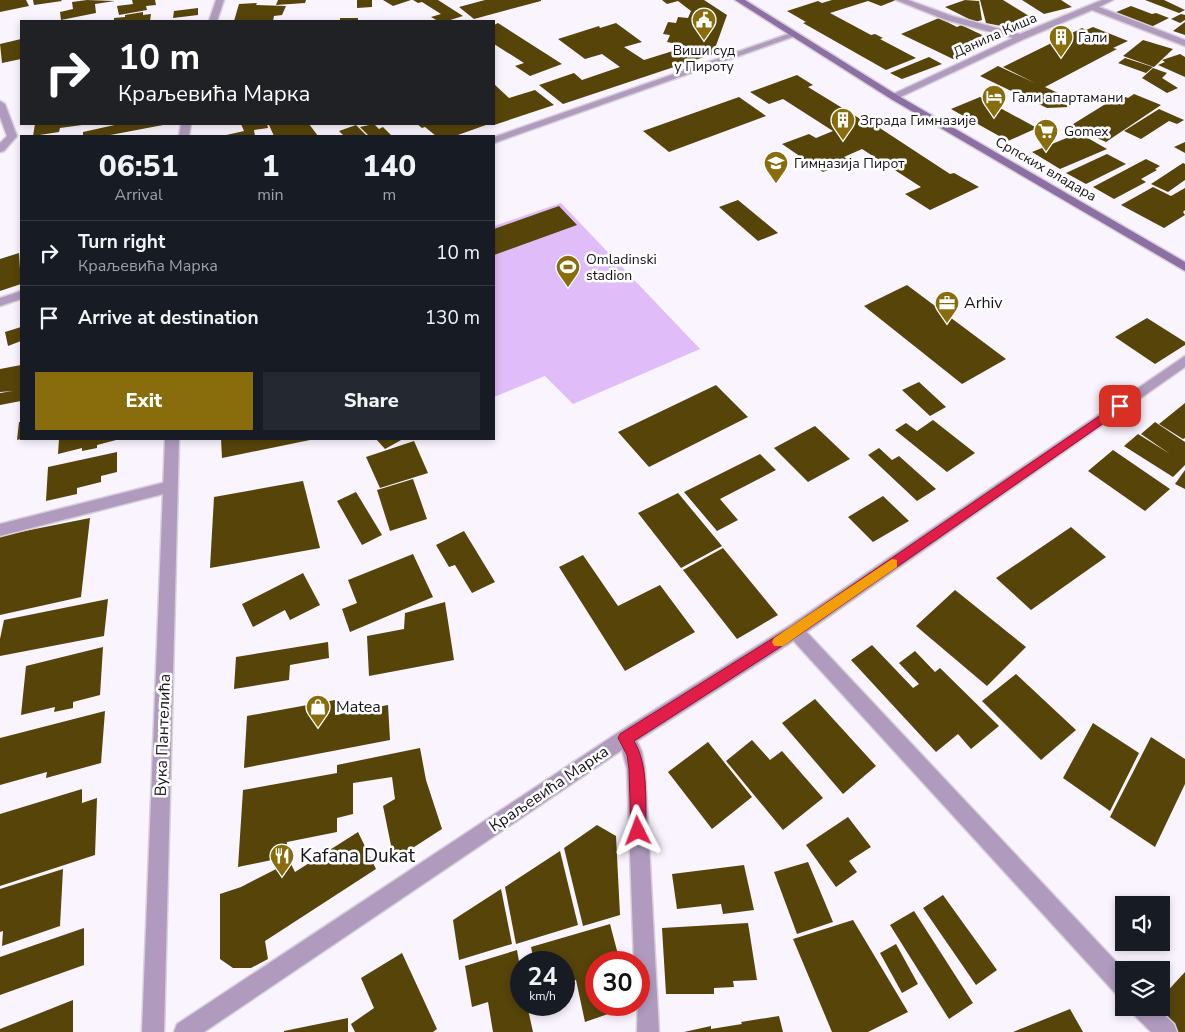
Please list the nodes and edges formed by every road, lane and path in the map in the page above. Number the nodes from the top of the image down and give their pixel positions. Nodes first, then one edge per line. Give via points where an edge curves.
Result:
1 (220, 0) edge
2 (738, 0) edge
3 (900, 0) edge
4 (1109, 0) edge
5 (1093, 8) junction
6 (213, 20) edge
7 (794, 35) junction
8 (1022, 37) junction
9 (1185, 43) edge
10 (894, 97) junction
11 (0, 104) edge
12 (495, 140) edge
13 (0, 149) edge
14 (1185, 268) edge
15 (20, 295) edge
16 (0, 302) edge
17 (1185, 361) edge
18 (172, 440) edge
19 (170, 487) junction
20 (0, 530) edge
21 (795, 631) junction
22 (625, 738) junction
23 (1115, 976) edge
24 (1151, 1016) edge
25 (153, 1032) edge
26 (185, 1032) edge
27 (648, 1032) edge
28 (1166, 1032) edge

1 - 6 street
2 - 7 main road, Српских владара
3 - 8 street via 949,18
4 - 5 street, Данила Киша
5 - 8 street, Данила Киша
5 - 9 street
7 - 10 main road, Српских владара
7 - 12 street
8 - 10 street, Данила Киша
10 - 14 main road, Српских владара
11 - 13 street via 12,136
15 - 16 street
17 - 21 street, Краљевића Марка
18 - 19 street, Вука Пантелића
19 - 20 street
19 - 25 street, Вука Пантелића
21 - 22 street, Краљевића Марка
21 - 23 street
22 - 26 street, Краљевића Марка
22 - 27 street via 633,752 636,769
24 - 28 street

